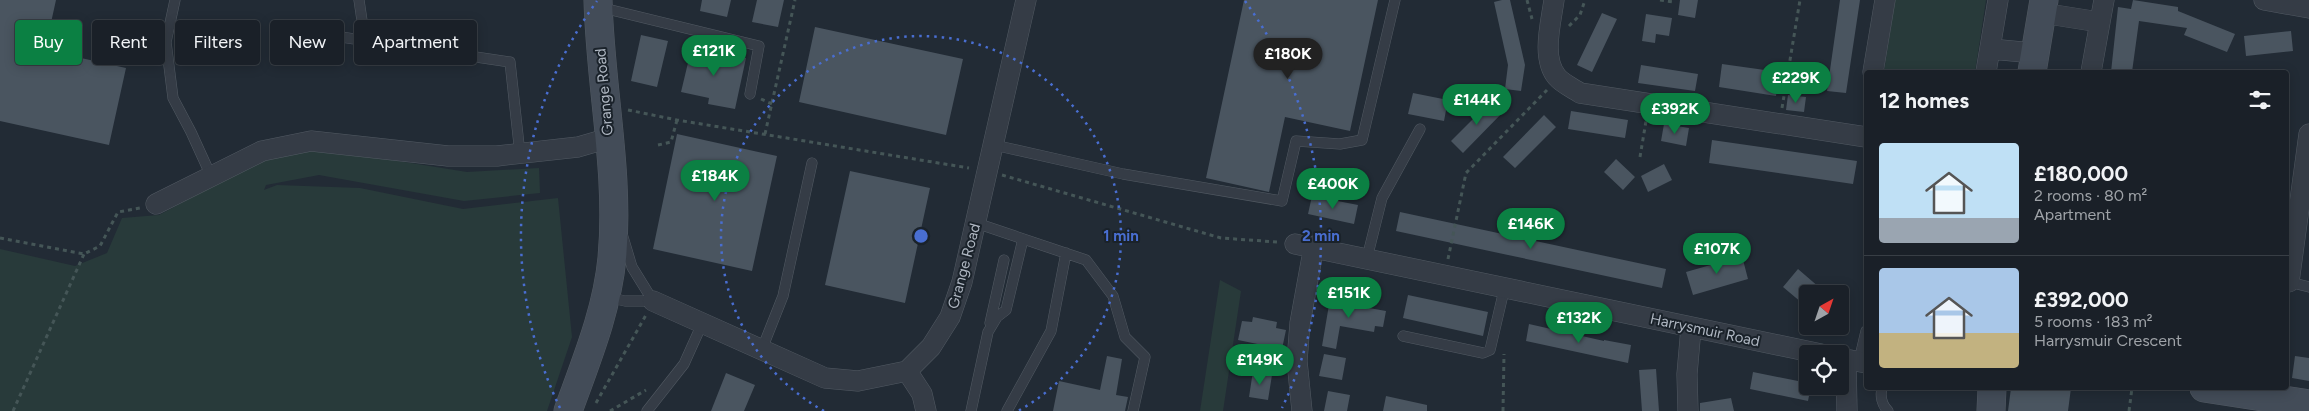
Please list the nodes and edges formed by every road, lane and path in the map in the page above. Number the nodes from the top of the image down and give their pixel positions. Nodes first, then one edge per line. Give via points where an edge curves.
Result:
1 (175, 0) edge
2 (359, 0) edge
3 (795, 0) edge
4 (1026, 0) edge
5 (1395, 0) edge
6 (1554, 0) edge
7 (1660, 0) edge
8 (1800, 0) edge
9 (1885, 0) edge
10 (1998, 0) edge
11 (2104, 0) edge
12 (2264, 0) edge
13 (1673, 2) dead end
14 (598, 3) edge
15 (2042, 7) edge
16 (2309, 8) edge
17 (362, 20) edge
18 (2099, 22) junction
19 (1990, 49) junction
20 (477, 57) edge
21 (2033, 63) edge
22 (1873, 70) edge
23 (1986, 70) edge
24 (2091, 70) edge
25 (1558, 79) junction
26 (750, 94) dead end
27 (1649, 103) junction
28 (678, 120) junction
29 (1780, 123) junction
30 (608, 126) junction
31 (1420, 129) dead end
32 (1864, 131) edge
33 (765, 134) junction
34 (2309, 134) edge
35 (658, 145) dead end
36 (994, 145) junction
37 (520, 154) junction
38 (1640, 157) dead end
39 (812, 163) dead end
40 (989, 172) junction
41 (212, 178) junction
42 (2293, 197) edge
43 (156, 204) joint
44 (615, 214) junction
45 (976, 223) junction
46 (0, 238) edge
47 (1024, 239) junction
48 (1305, 245) junction
49 (1066, 253) junction
50 (84, 254) junction
51 (1367, 258) junction
52 (1004, 260) dead end
53 (2289, 265) edge
54 (1444, 274) junction
55 (2289, 282) edge
56 (1505, 286) junction
57 (2309, 286) edge
58 (606, 297) junction
59 (653, 301) junction
60 (702, 324) junction
61 (1691, 328) junction
62 (988, 332) junction
63 (1864, 335) edge
64 (1403, 336) dead end
65 (762, 348) junction
66 (1799, 350) edge
67 (1853, 360) edge
68 (907, 371) junction
69 (667, 386) junction
70 (1882, 390) edge
71 (1992, 390) edge
72 (2132, 390) edge
73 (2217, 390) edge
74 (2309, 404) edge
75 (13, 411) edge
76 (568, 411) edge
77 (610, 411) edge
78 (647, 411) edge
79 (926, 411) edge
80 (971, 411) edge
81 (1007, 411) edge
82 (1133, 411) edge
83 (1302, 411) edge
84 (1688, 411) edge
85 (1847, 411) edge
86 (1888, 411) edge
87 (1991, 411) edge
88 (2129, 411) edge

1 - 41 lane via 166,42 173,98
2 - 17 lane
3 - 33 path
4 - 36 street, Grange Road
5 - 36 lane via 1362,140 1340,144 1296,141 1282,201 1123,174
6 - 25 street via 1549,40 1551,67
7 - 13 path
8 - 29 path
9 - 22 street
10 - 19 street
11 - 18 street
12 - 16 street
14 - 26 lane via 760,46
14 - 30 street, Grange Road
15 - 18 street
15 - 21 street
18 - 24 street
19 - 21 street
19 - 23 street
20 - 37 lane via 510,62
25 - 27 street via 1580,93
25 - 54 path via 1466,173
27 - 29 street
27 - 38 path
28 - 30 path via 628,110
28 - 33 path
28 - 35 path via 671,142
29 - 32 street
30 - 37 street via 578,147
30 - 44 street, Grange Road
31 - 51 lane via 1382,198
33 - 40 path
34 - 42 street
36 - 40 street, Grange Road
37 - 41 street via 448,156 311,140 262,151
39 - 65 lane via 783,296
40 - 45 street, Grange Road
40 - 48 path via 1220,238
41 - 43 street
42 - 53 street
43 - 50 path via 118,212 100,246
44 - 58 street, Grange Road
44 - 59 lane, Grange Road via 632,267
45 - 47 lane
45 - 68 street, Grange Road via 950,317 931,347
46 - 50 path
47 - 49 lane
47 - 62 lane via 1006,310
48 - 51 street, Harrysmuir Road
48 - 83 street via 1297,361
49 - 81 lane via 1051,331
49 - 82 lane via 1086,260 1113,296 1125,337 1145,357
50 - 75 path
51 - 54 street, Harrysmuir Road
52 - 62 lane
54 - 56 street, Harrysmuir Road
55 - 57 lane
56 - 61 street, Harrysmuir Road
56 - 64 lane via 1490,350 1483,354
58 - 59 lane
58 - 76 street, Grange Road
59 - 60 street
60 - 65 street
60 - 69 lane via 684,364
61 - 66 street, Harrysmuir Road
61 - 84 street
62 - 80 lane
63 - 67 lane
65 - 68 street via 825,378 858,381
67 - 85 street
68 - 79 street via 922,394
69 - 77 path via 657,384
69 - 78 lane
70 - 86 lane
71 - 87 street
72 - 88 path
73 - 74 street

